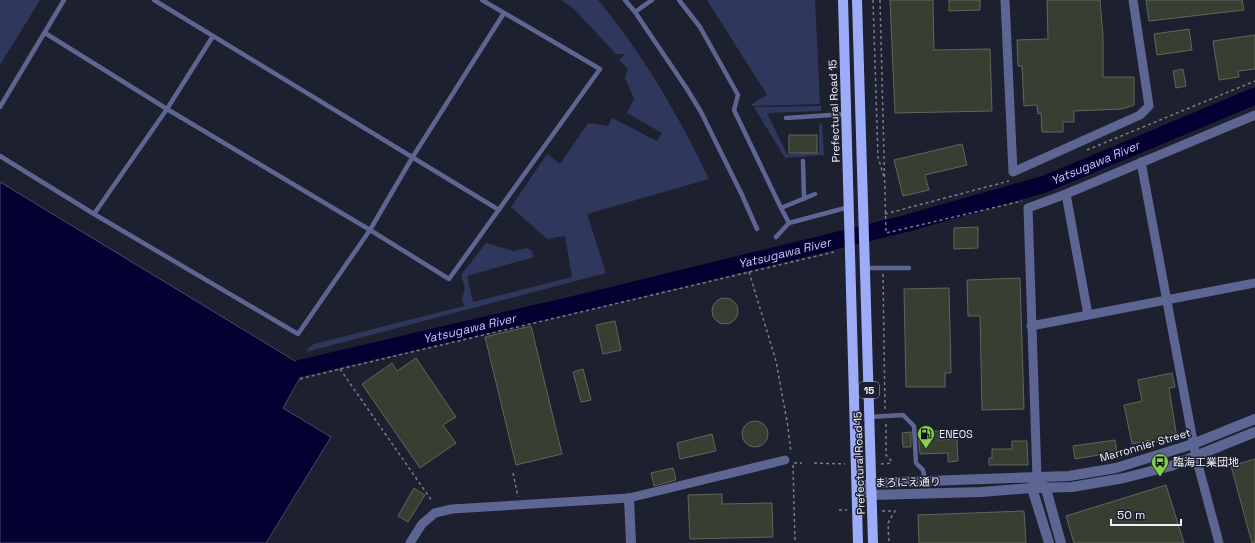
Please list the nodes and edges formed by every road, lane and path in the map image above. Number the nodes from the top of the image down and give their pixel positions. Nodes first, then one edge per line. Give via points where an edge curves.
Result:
1 (64, 0) edge
2 (154, 0) edge
3 (482, 0) edge
4 (624, 0) edge
5 (652, 0) edge
6 (679, 0) edge
7 (843, 0) edge
8 (857, 0) edge
9 (873, 0) edge
10 (880, 0) edge
11 (1005, 0) edge
12 (1133, 0) edge
13 (635, 12) junction
14 (504, 13) junction
15 (45, 33) junction
16 (213, 36) junction
17 (0, 107) edge
18 (167, 110) junction
19 (846, 114) junction
20 (1255, 115) edge
21 (786, 118) dead end
22 (0, 156) edge
23 (412, 158) junction
24 (803, 161) dead end
25 (1142, 162) junction
26 (885, 179) junction
27 (815, 194) dead end
28 (1066, 194) junction
29 (804, 199) junction
30 (1023, 201) dead end
31 (849, 207) junction
32 (781, 208) junction
33 (499, 210) junction
34 (94, 214) junction
35 (789, 223) junction
36 (757, 229) dead end
37 (370, 230) junction
38 (776, 237) dead end
39 (834, 252) dead end
40 (865, 268) junction
41 (909, 268) dead end
42 (750, 272) junction
43 (882, 277) dead end
44 (1255, 283) edge
45 (1167, 300) junction
46 (1088, 315) junction
47 (1032, 326) junction
48 (340, 369) junction
49 (300, 379) dead end
50 (885, 405) dead end
51 (869, 417) junction
52 (1255, 419) edge
53 (886, 426) dead end
54 (1255, 432) edge
55 (1193, 444) junction
56 (1196, 457) junction
57 (789, 462) junction
58 (802, 463) dead end
59 (814, 463) dead end
60 (893, 463) dead end
61 (838, 464) dead end
62 (514, 473) dead end
63 (1037, 477) junction
64 (925, 481) junction
65 (872, 483) junction
66 (857, 488) junction
67 (1032, 488) junction
68 (1046, 489) junction
69 (872, 495) junction
70 (518, 497) dead end
71 (629, 498) junction
72 (432, 501) dead end
73 (839, 510) dead end
74 (849, 510) dead end
75 (880, 511) dead end
76 (410, 543) edge
77 (631, 543) edge
78 (795, 543) edge
79 (858, 543) edge
80 (873, 543) edge
81 (889, 543) edge
82 (1049, 543) edge
83 (1061, 543) edge
84 (1219, 543) edge

1 - 15 lane
2 - 16 lane
3 - 14 lane
4 - 13 lane
5 - 13 lane
6 - 32 lane via 700,27 738,95 734,110
7 - 19 main road, Prefectural Road 15 / 15
8 - 40 main road, Prefectural Road 15 / 15
9 - 26 path via 878,157
10 - 26 path
11 - 12 street via 1013,172 1140,115 1149,106
13 - 36 lane via 701,112
14 - 23 lane
14 - 33 lane via 600,69
15 - 17 lane
15 - 18 lane
16 - 18 lane
16 - 23 lane
18 - 34 lane
18 - 37 lane
19 - 21 lane
19 - 31 main road, Prefectural Road 15 / 15
20 - 25 street
22 - 34 lane
23 - 33 lane
23 - 37 lane
24 - 29 lane
25 - 28 street
25 - 45 street
26 - 30 path via 886,234
27 - 29 lane
28 - 46 street
28 - 47 street via 1028,208
29 - 32 lane
31 - 35 lane
31 - 66 main road, Prefectural Road 15 / 15
32 - 35 lane
33 - 37 lane via 448,279
34 - 37 lane via 298,334
35 - 38 lane
39 - 42 path
40 - 41 lane
40 - 51 main road, Prefectural Road 15 / 15
42 - 48 path
42 - 57 path via 776,361 788,427
43 - 50 path
44 - 45 street
45 - 46 street
45 - 55 street
46 - 47 street
47 - 63 street
48 - 49 path
48 - 72 path
51 - 64 lane via 903,415 914,426 916,463 923,470
51 - 65 main road, Prefectural Road 15 / 15
52 - 55 street, Marronnier Street
53 - 60 path via 886,455
54 - 56 street
55 - 56 street
55 - 63 street, Marronnier Street via 1116,468 1069,476
56 - 68 street via 1124,478
56 - 84 street
57 - 58 path
57 - 71 street
57 - 78 path
59 - 61 path
62 - 70 path
63 - 64 street, まろにえ通り
63 - 67 street
63 - 68 street
64 - 65 street, まろにえ通り
65 - 66 street, まろにえ通り
65 - 69 main road, Prefectural Road 15 / 15
66 - 69 street, まろにえ通り
66 - 79 main road, Prefectural Road 15 / 15
67 - 68 street, まろにえ通り
67 - 69 street, まろにえ通り
67 - 82 street
68 - 83 street
69 - 80 main road, Prefectural Road 15 / 15
71 - 76 street via 452,509 435,513 422,524
71 - 77 street
73 - 74 path
75 - 81 path via 895,511 888,523

